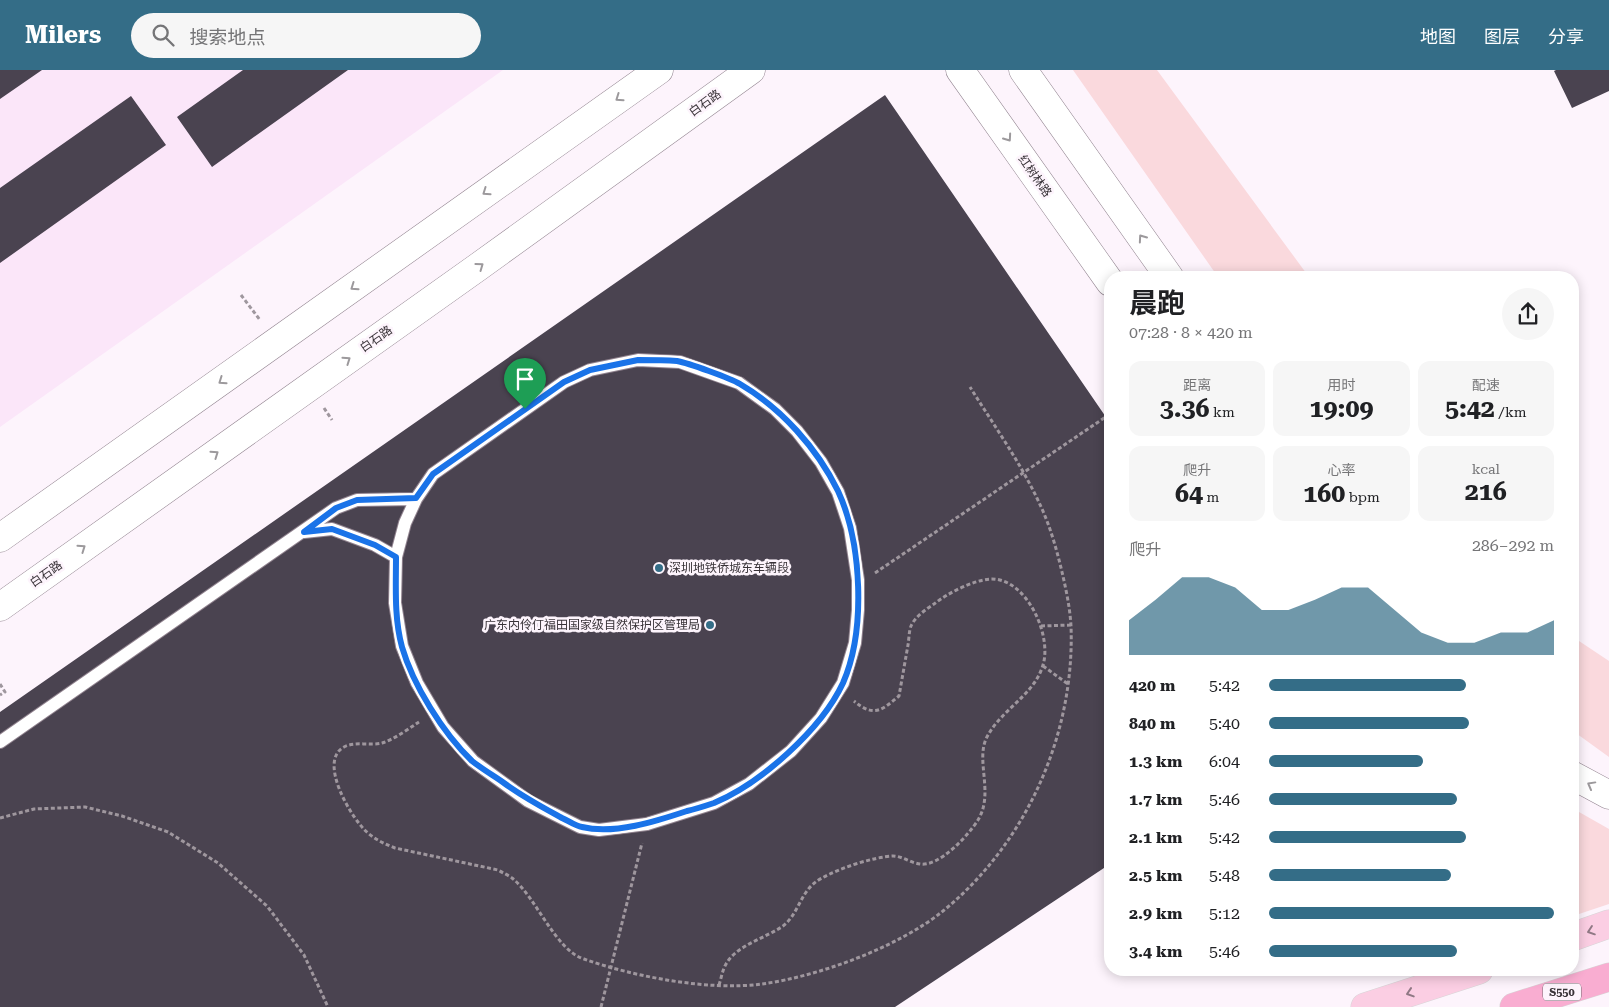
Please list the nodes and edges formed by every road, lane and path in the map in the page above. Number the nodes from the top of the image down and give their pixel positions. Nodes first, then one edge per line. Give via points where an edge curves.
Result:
1 (659, 70) edge
2 (940, 70) edge
3 (960, 70) edge
4 (1025, 72) edge
5 (749, 73) edge
6 (985, 105) junction
7 (1165, 271) edge
8 (1104, 274) edge
9 (970, 386) dead end
10 (1104, 418) edge
11 (1024, 472) junction
12 (416, 498) junction
13 (304, 532) junction
14 (0, 538) edge
15 (396, 557) junction
16 (858, 580) junction
17 (0, 607) edge
18 (1071, 625) junction
19 (1041, 626) junction
20 (1043, 666) junction
21 (0, 684) edge
22 (1068, 684) junction
23 (0, 695) edge
24 (849, 697) dead end
25 (434, 712) junction
26 (0, 742) edge
27 (1579, 779) edge
28 (1609, 795) edge
29 (0, 818) edge
30 (647, 824) junction
31 (1609, 924) edge
32 (1579, 935) edge
33 (611, 967) junction
34 (1458, 976) edge
35 (1609, 977) edge
36 (719, 985) junction
37 (328, 1007) edge
38 (601, 1007) edge
39 (1365, 1007) edge
40 (1514, 1007) edge

1 -> 14 main road
2 - 6 main road
3 - 6 main road, 红树林路
7 -> 4 main road
17 -> 5 main road, 白石路
6 -> 8 main road, 红树林路
9 - 11 path
10 - 11 path
11 - 16 path via 874,574
11 - 18 path via 1055,544
12 - 13 lane via 357,500 336,508
12 - 15 lane
12 - 16 lane via 433,474 564,382 590,370 638,360 680,362 739,383 775,409 797,432 821,462 838,492 850,528
13 - 15 lane via 332,529 375,545
13 - 26 lane
15 - 25 lane via 396,602 402,646 417,683
16 - 30 lane via 855,643 843,683 821,718 791,750 749,784 714,803
18 - 19 path
18 - 22 path
19 - 20 path
19 - 24 path via 1034,609 1004,581 991,579 966,585 942,597 912,624 899,696 882,711 862,708
20 - 22 path
20 - 36 path via 1036,682 987,738 983,751 984,800 978,820 955,847 933,863 921,864 896,856 873,858 821,878 808,889 790,920 734,954 726,964
21 - 23 path via 5,692
22 - 36 path via 1054,751 1030,805 1004,846 974,883 942,912 903,937 812,974 761,984
25 - 30 lane via 473,761 528,800 580,827 599,830
25 - 33 path via 382,743 353,744 344,746 337,753 334,765 337,782 355,820 381,843 498,870 511,877 571,952
28 -> 27 main road
29 - 37 path via 34,810 85,807 168,832 218,862 267,906 304,955
30 - 33 path
31 -> 32 main road
33 - 36 path via 664,979
33 - 38 path
34 -> 39 main road
35 - 40 highway, S550

